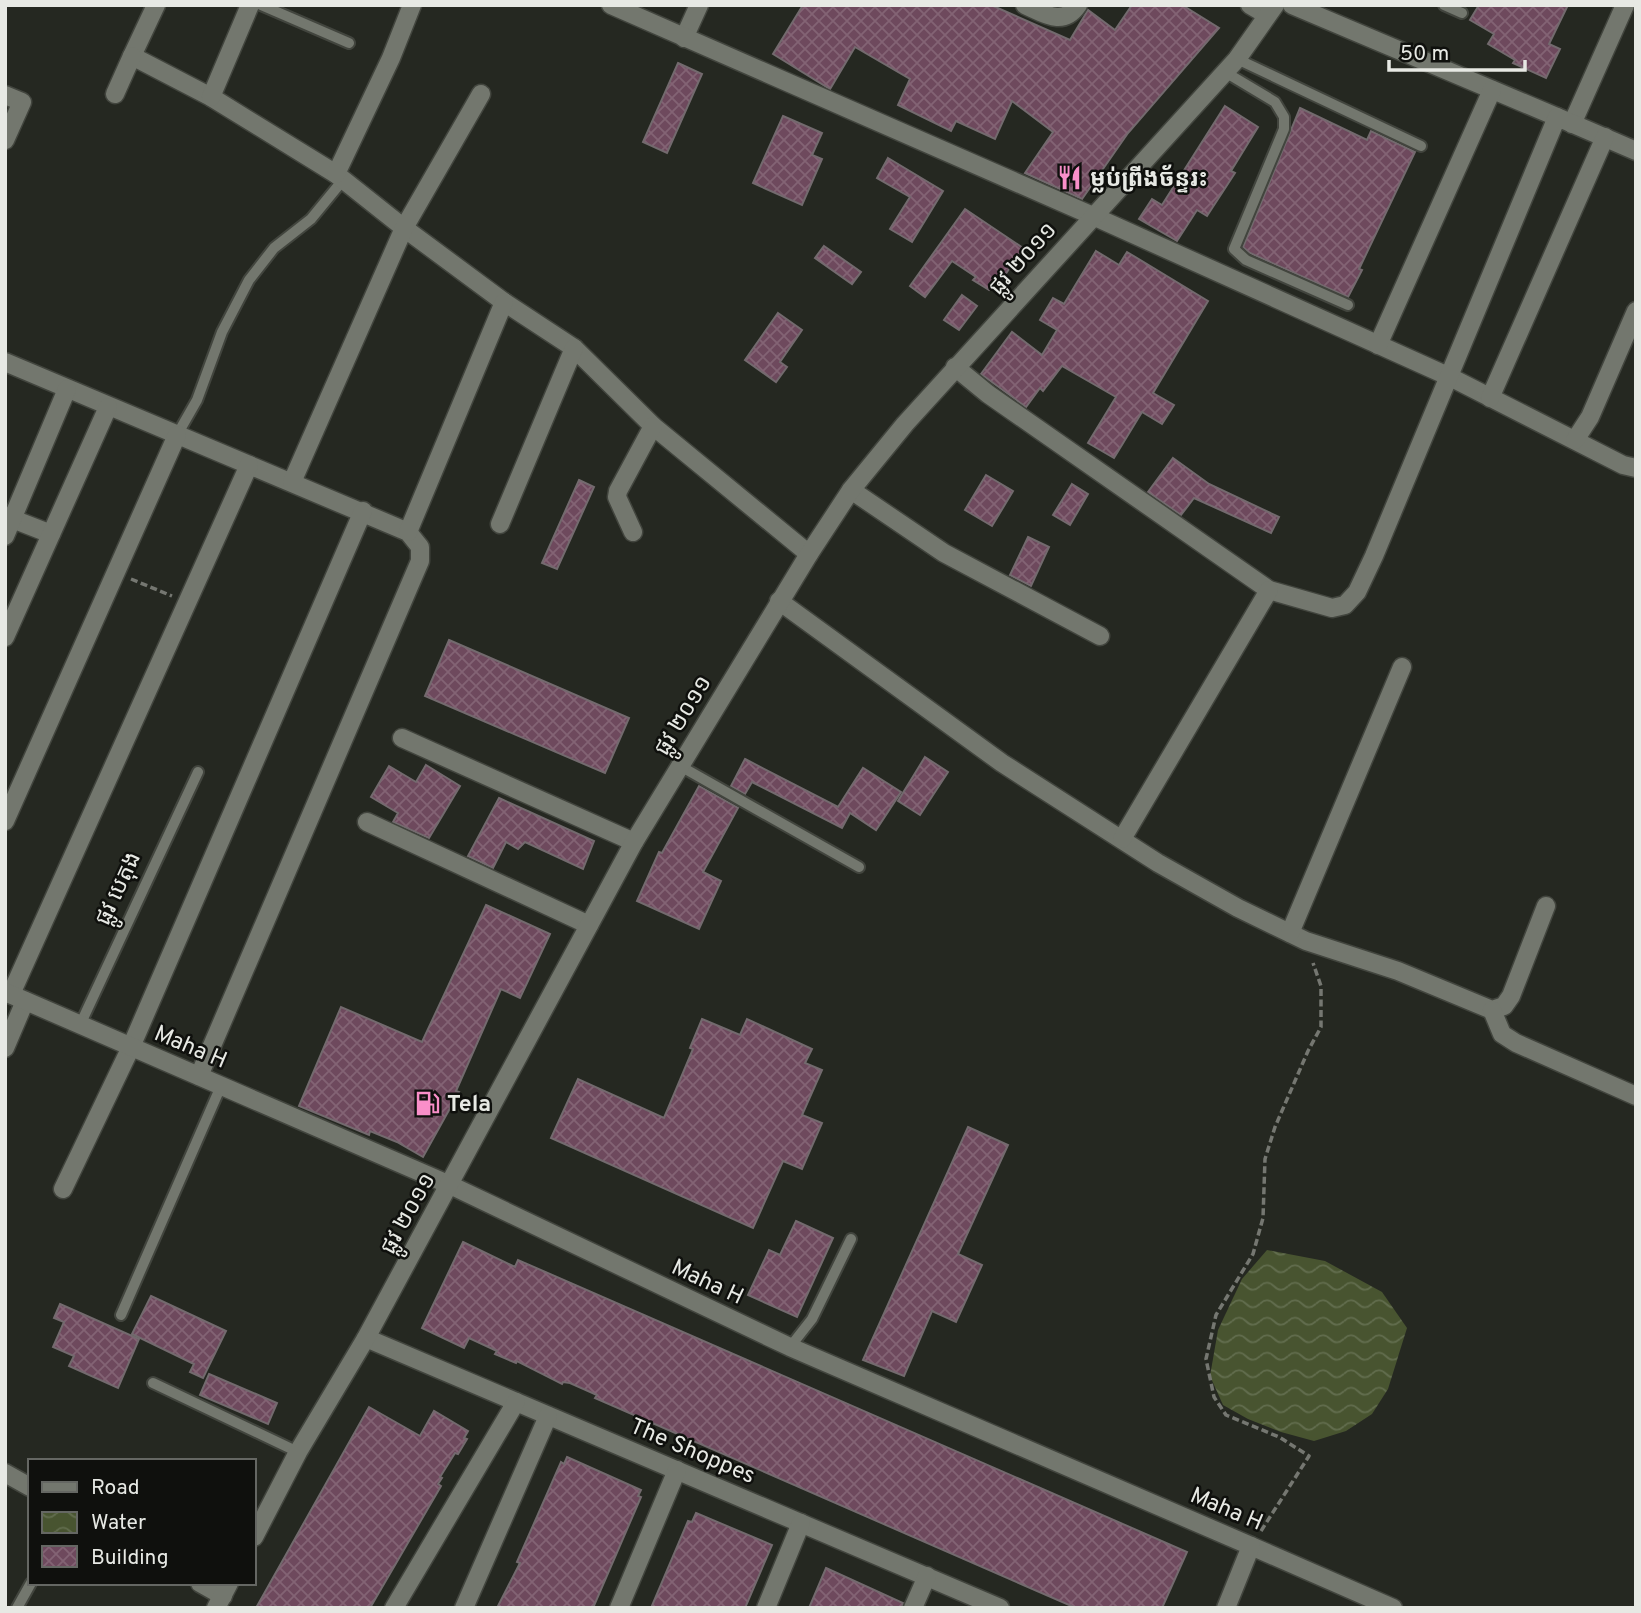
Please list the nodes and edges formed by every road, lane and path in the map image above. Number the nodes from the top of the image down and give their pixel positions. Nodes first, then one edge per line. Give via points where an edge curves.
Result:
1 (156, 5) edge
2 (250, 5) edge
3 (261, 5) edge
4 (412, 5) edge
5 (611, 5) edge
6 (699, 5) edge
7 (1025, 5) edge
8 (1077, 5) edge
9 (1250, 5) edge
10 (1292, 5) edge
11 (1444, 5) edge
12 (1625, 5) edge
13 (1271, 10) edge
14 (1462, 13) dead end
15 (684, 37) junction
16 (349, 43) dead end
17 (132, 56) junction
18 (1231, 66) junction
19 (1492, 90) junction
20 (5, 94) edge
21 (115, 94) dead end
22 (481, 94) dead end
23 (211, 97) junction
24 (1564, 120) junction
25 (1605, 137) junction
26 (5, 140) edge
27 (1421, 146) dead end
28 (1636, 150) edge
29 (339, 177) junction
30 (1093, 216) junction
31 (404, 228) junction
32 (504, 302) junction
33 (1348, 305) dead end
34 (1636, 310) edge
35 (1378, 345) junction
36 (574, 348) junction
37 (5, 362) edge
38 (956, 367) junction
39 (1450, 377) junction
40 (67, 389) junction
41 (1490, 398) junction
42 (108, 407) junction
43 (653, 426) junction
44 (177, 435) junction
45 (1575, 440) junction
46 (249, 465) junction
47 (1636, 468) edge
48 (292, 482) junction
49 (851, 491) junction
50 (363, 511) junction
51 (9, 518) edge
52 (500, 524) dead end
53 (408, 532) junction
54 (633, 532) dead end
55 (51, 534) junction
56 (5, 536) edge
57 (808, 554) junction
58 (117, 573) junction
59 (1269, 590) junction
60 (779, 601) junction
61 (187, 602) junction
62 (1100, 636) dead end
63 (5, 637) edge
64 (1402, 667) dead end
65 (402, 738) dead end
66 (680, 766) junction
67 (198, 772) dead end
68 (5, 821) edge
69 (367, 822) dead end
70 (1122, 839) junction
71 (634, 842) junction
72 (859, 867) dead end
73 (1546, 906) dead end
74 (589, 925) junction
75 (1298, 937) junction
76 (14, 996) edge
77 (1492, 1010) junction
78 (80, 1025) junction
79 (131, 1047) junction
80 (5, 1048) edge
81 (199, 1076) junction
82 (221, 1086) junction
83 (1636, 1096) edge
84 (450, 1185) junction
85 (63, 1189) dead end
86 (851, 1239) dead end
87 (121, 1315) dead end
88 (366, 1338) junction
89 (790, 1347) junction
90 (153, 1383) dead end
91 (516, 1402) junction
92 (548, 1416) junction
93 (298, 1452) junction
94 (677, 1470) junction
95 (5, 1473) edge
96 (28, 1486) edge
97 (802, 1523) junction
98 (256, 1533) edge
99 (1251, 1546) junction
100 (927, 1576) junction
101 (30, 1585) edge
102 (204, 1585) edge
103 (223, 1596) edge
104 (17, 1608) edge
105 (394, 1608) edge
106 (464, 1608) edge
107 (619, 1608) edge
108 (766, 1608) edge
109 (913, 1608) edge
110 (1000, 1608) edge
111 (1226, 1608) edge
112 (1393, 1608) edge

1 - 17 street
2 - 23 street
3 - 16 lane
4 - 29 street
5 - 15 street
6 - 15 street
7 - 8 street via 1059,18 1071,15
9 - 13 street
10 - 19 street
11 - 14 lane
12 - 24 street
13 - 18 street, ផ្លូវ ២០១១
15 - 30 street
17 - 21 street
17 - 23 street
18 - 27 lane
18 - 30 street, ផ្លូវ ២០១១
18 - 33 lane via 1275,102 1284,117 1284,129 1234,249 1246,260
19 - 24 street
19 - 35 street
20 - 26 street via 22,102
22 - 31 street
23 - 29 street
24 - 25 street
24 - 39 street
25 - 28 street
25 - 41 street
29 - 31 street
29 - 44 lane via 311,219 274,248 249,280
30 - 35 street
30 - 38 street, ផ្លូវ ២០១១
31 - 32 street
31 - 48 street
32 - 36 street
32 - 53 street
34 - 45 street
35 - 39 street
36 - 43 street
36 - 52 street
37 - 40 street
38 - 49 street, ផ្លូវ ២០១១
38 - 59 street
39 - 41 street
39 - 59 street via 1357,592 1345,606 1332,608
40 - 42 street
40 - 51 street
41 - 45 street
42 - 44 street
42 - 55 street
43 - 54 street via 618,491
43 - 57 street
44 - 46 street
44 - 58 street
45 - 47 street
46 - 48 street
46 - 61 street
48 - 50 street
49 - 57 street, ផ្លូវ ២០១១
49 - 62 street via 944,553
50 - 53 street
50 - 79 street
51 - 55 street
51 - 56 street
53 - 81 street via 420,547 419,561
55 - 63 street
57 - 60 street, ផ្លូវ ២០១១
58 - 61 path
58 - 68 street
59 - 70 street
60 - 66 street, ផ្លូវ ២០១១
60 - 70 street via 1002,763
61 - 76 street
64 - 75 street
65 - 71 street
66 - 71 street, ផ្លូវ ២០១១
66 - 72 lane
67 - 78 lane, ផ្លូវ បេតុង
69 - 74 street
70 - 75 street via 1194,884
71 - 74 street, ផ្លូវ ២០១១
73 - 77 street via 1511,996 1504,1006
74 - 84 street, ផ្លូវ ២០១១
75 - 77 street
75 - 99 path via 1321,986 1321,1027 1275,1127 1265,1159 1263,1218 1253,1254 1216,1315 1206,1359 1214,1397 1226,1415 1279,1437 1309,1456
76 - 78 street, Maha H
76 - 80 street
77 - 83 street via 1502,1034 1516,1043
78 - 79 street, Maha H
79 - 81 street, Maha H
79 - 85 street
81 - 82 street, Maha H
82 - 84 street, Maha H
82 - 87 lane
84 - 88 street, ផ្លូវ ២០១១
84 - 89 street, Maha H
86 - 89 lane via 812,1319
88 - 91 street, The Shoppes
88 - 93 street, ផ្លូវ ២០១១
89 - 99 street, Maha H
90 - 93 lane
91 - 92 street, The Shoppes
91 - 105 street
92 - 94 street, The Shoppes
92 - 106 street
93 - 98 street, ផ្លូវ ២០១១
94 - 97 street, The Shoppes
94 - 107 street
95 - 96 street
97 - 100 street, The Shoppes
97 - 108 street
99 - 111 street
99 - 112 street, Maha H
100 - 109 street
100 - 110 street, The Shoppes
101 - 104 lane
102 - 103 street

